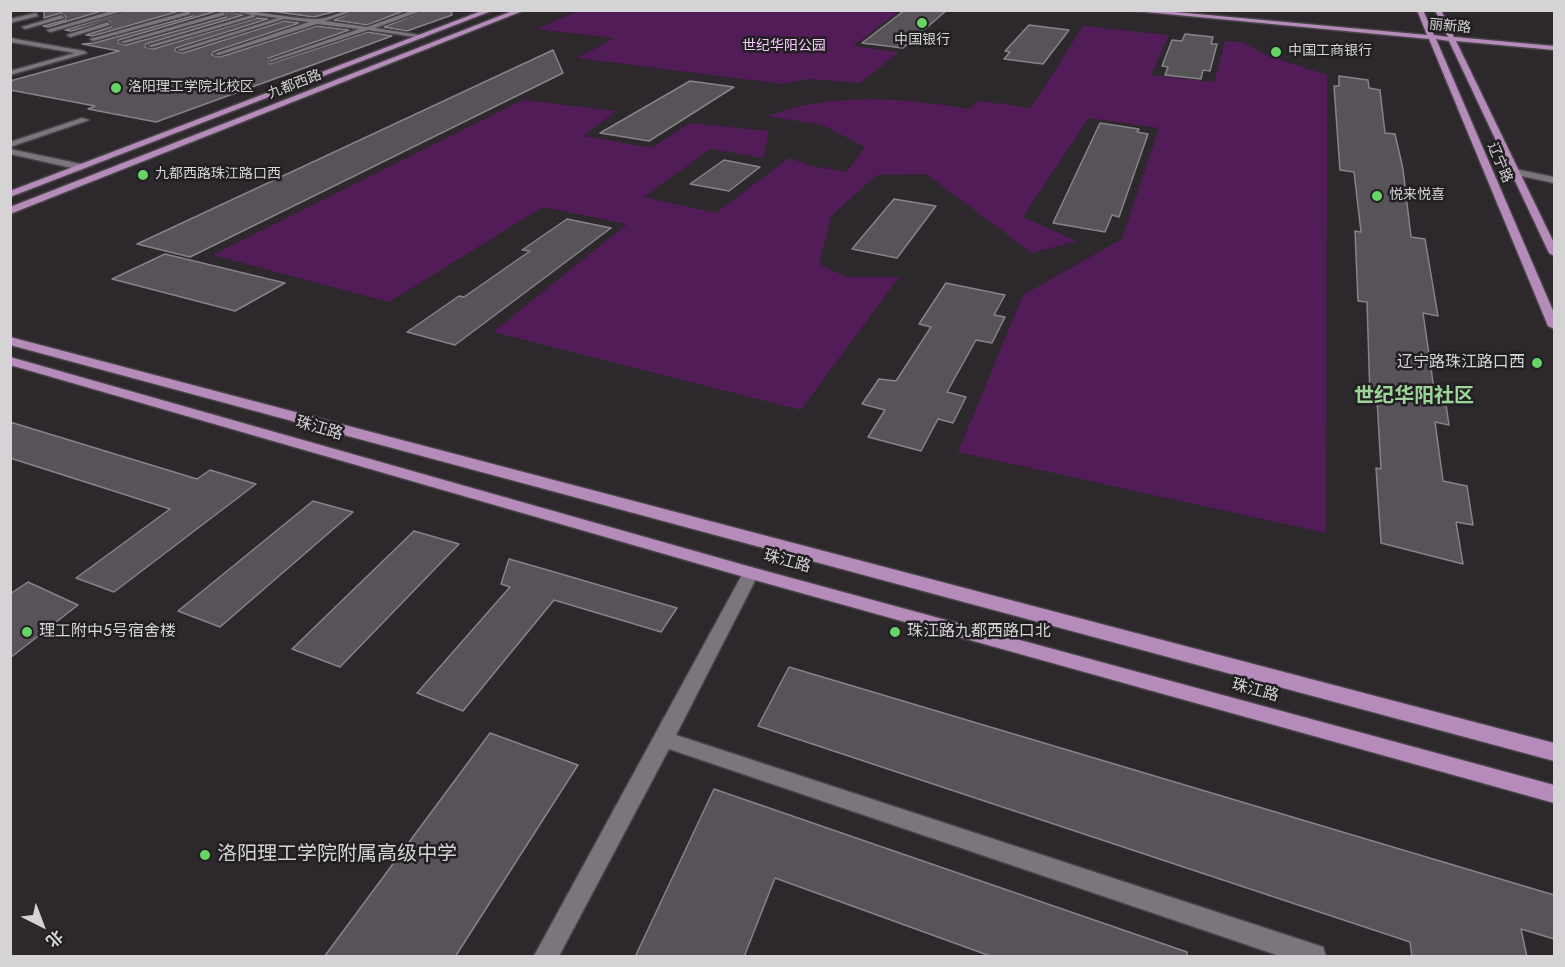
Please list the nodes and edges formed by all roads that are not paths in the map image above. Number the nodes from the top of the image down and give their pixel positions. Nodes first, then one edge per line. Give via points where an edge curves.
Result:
1 (124, 10) edge
2 (197, 10) edge
3 (271, 10) edge
4 (353, 10) edge
5 (421, 10) edge
6 (491, 10) edge
7 (522, 10) edge
8 (1128, 10) edge
9 (1186, 10) edge
10 (1420, 10) edge
11 (1438, 10) edge
12 (233, 11) edge
13 (42, 13) dead end
14 (301, 13) dead end
15 (258, 14) junction
16 (67, 16) dead end
17 (285, 18) junction
18 (10, 21) edge
19 (115, 22) dead end
20 (316, 22) junction
21 (25, 27) dead end
22 (367, 29) junction
23 (50, 30) dead end
24 (69, 35) dead end
25 (1430, 35) junction
26 (423, 36) junction
27 (1450, 36) junction
28 (93, 39) dead end
29 (10, 40) edge
30 (123, 42) dead end
31 (1554, 43) edge
32 (150, 46) dead end
33 (1554, 48) edge
34 (180, 50) dead end
35 (217, 54) dead end
36 (272, 61) dead end
37 (10, 73) edge
38 (85, 120) dead end
39 (10, 145) edge
40 (10, 151) edge
41 (81, 167) junction
42 (1515, 172) junction
43 (1554, 180) edge
44 (10, 193) edge
45 (10, 213) edge
46 (1554, 253) edge
47 (1554, 326) edge
48 (10, 341) edge
49 (10, 362) edge
50 (751, 573) junction
51 (664, 739) junction
52 (1554, 752) edge
53 (1554, 794) edge
54 (546, 957) edge
55 (1314, 957) edge

1 - 23 street
2 - 28 street
3 - 15 street
4 - 20 street
5 - 22 street
6 - 26 main road, 九都西路
7 - 45 main road, 九都西路
8 - 25 main road, 丽新路
9 - 25 main road, 丽新路
10 - 25 main road, 辽宁路
11 - 27 main road, 辽宁路
12 - 15 street
12 - 30 street
13 - 18 street
14 - 17 street
15 - 17 street
15 - 32 street
16 - 21 street
17 - 20 street
17 - 34 street
19 - 24 street
20 - 22 street
20 - 35 street
22 - 26 street
22 - 36 street
25 - 27 main road, 丽新路
25 - 47 main road, 辽宁路
26 - 41 main road, 九都西路
27 - 31 main road, 丽新路
27 - 33 main road, 丽新路
27 - 42 main road, 辽宁路
29 - 37 street via 84,53
38 - 39 street
40 - 41 street
41 - 44 main road, 九都西路
42 - 43 street
42 - 46 main road, 辽宁路
48 - 52 main road, 珠江路
49 - 50 main road, 珠江路
50 - 51 street
50 - 53 main road, 珠江路
51 - 54 street
51 - 55 street

